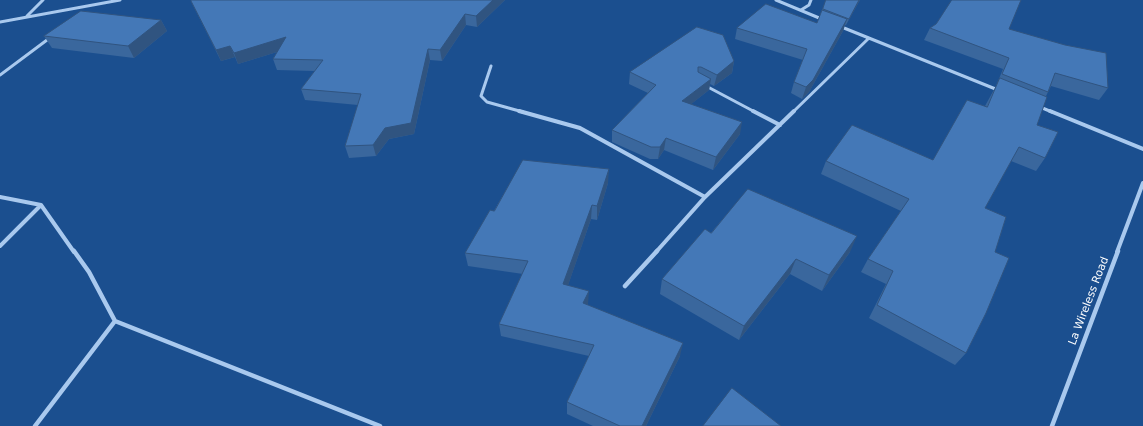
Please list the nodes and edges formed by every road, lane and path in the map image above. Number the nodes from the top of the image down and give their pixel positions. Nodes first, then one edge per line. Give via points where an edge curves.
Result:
1 (43, 0) edge
2 (120, 0) edge
3 (776, 0) edge
4 (811, 0) edge
5 (94, 5) junction
6 (88, 10) edge
7 (801, 10) junction
8 (27, 17) junction
9 (828, 21) edge
10 (0, 22) edge
11 (835, 24) edge
12 (57, 33) edge
13 (869, 38) junction
14 (490, 66) dead end
15 (0, 75) edge
16 (705, 85) edge
17 (1002, 92) edge
18 (1032, 104) edge
19 (780, 125) junction
20 (1143, 149) edge
21 (1143, 182) edge
22 (0, 197) edge
23 (705, 197) junction
24 (41, 205) junction
25 (0, 246) edge
26 (625, 286) dead end
27 (115, 320) junction
28 (35, 426) edge
29 (380, 426) edge
30 (1052, 426) edge

1 - 8 street
2 - 5 street
3 - 7 street
4 - 7 street via 809,5
5 - 6 street
5 - 8 street
7 - 9 street
8 - 10 street
11 - 13 street
12 - 15 street
13 - 17 street
13 - 19 street
14 - 23 street via 481,96 487,102 580,128
16 - 19 street
18 - 20 street
19 - 23 street
21 - 30 street, La Wireless Road
22 - 24 street
23 - 26 street
24 - 25 street
24 - 27 street via 89,272
27 - 28 street
27 - 29 street

